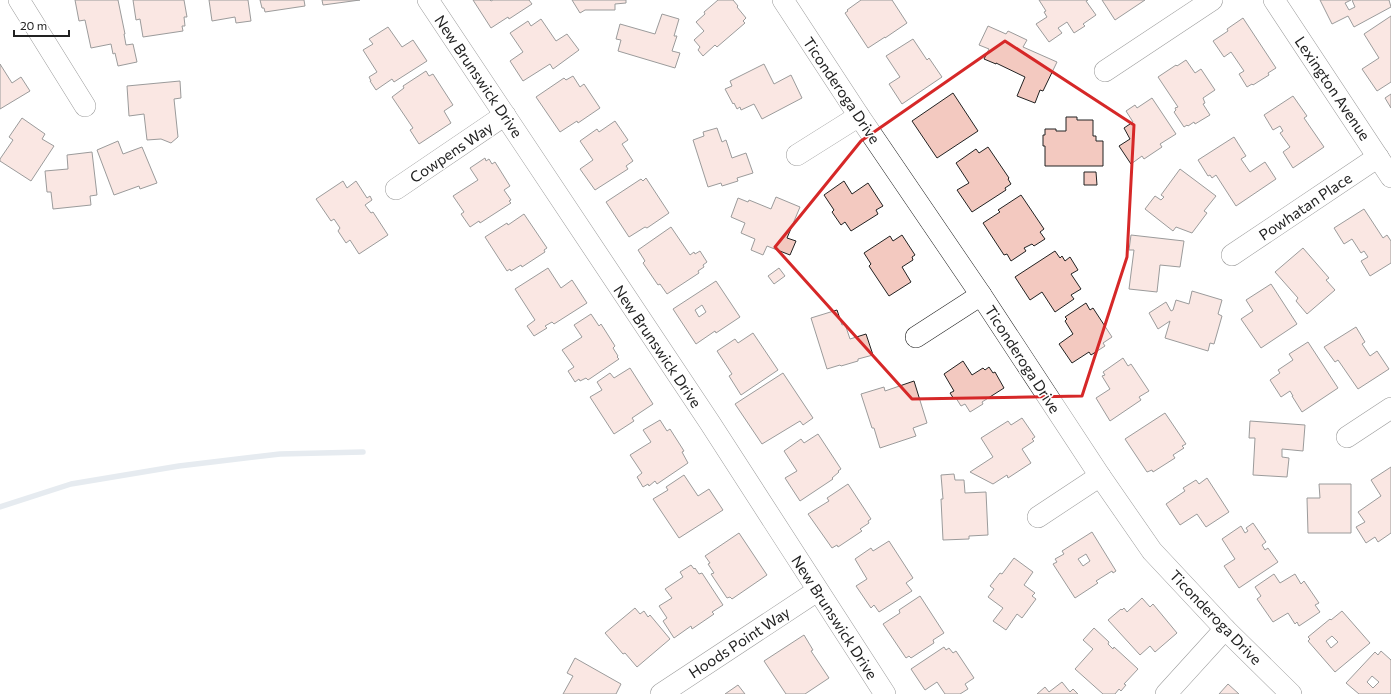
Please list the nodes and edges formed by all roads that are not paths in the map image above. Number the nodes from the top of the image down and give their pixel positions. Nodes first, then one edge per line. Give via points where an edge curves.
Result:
1 (19, 0) edge
2 (428, 0) edge
3 (783, 0) edge
4 (1212, 0) edge
5 (1274, 0) edge
6 (1105, 71) dead end
7 (85, 106) dead end
8 (505, 115) junction
9 (859, 116) junction
10 (797, 155) dead end
11 (1378, 157) junction
12 (1391, 177) edge
13 (396, 189) dead end
14 (1232, 255) dead end
15 (981, 295) junction
16 (916, 337) dead end
17 (1391, 408) edge
18 (1347, 437) dead end
19 (1100, 476) junction
20 (1038, 516) dead end
21 (817, 591) junction
22 (1225, 629) junction
23 (661, 694) edge
24 (885, 694) edge
25 (1166, 694) edge
26 (1291, 694) edge

1 - 7 street
2 - 8 street, New Brunswick Drive
3 - 9 street, Ticonderoga Drive
4 - 6 street
5 - 11 street, Lexington Avenue
8 - 13 street, Cowpens Way
8 - 21 street, New Brunswick Drive via 710,423
9 - 10 street
9 - 15 street, Ticonderoga Drive
11 - 12 street, Lexington Avenue
11 - 14 street, Powhatan Place
15 - 16 street
15 - 19 street, Ticonderoga Drive
17 - 18 street
19 - 20 street
19 - 22 street, Ticonderoga Drive via 1152,551
21 - 23 street, Hoods Point Way
21 - 24 street, New Brunswick Drive
22 - 25 street
22 - 26 street, Ticonderoga Drive

